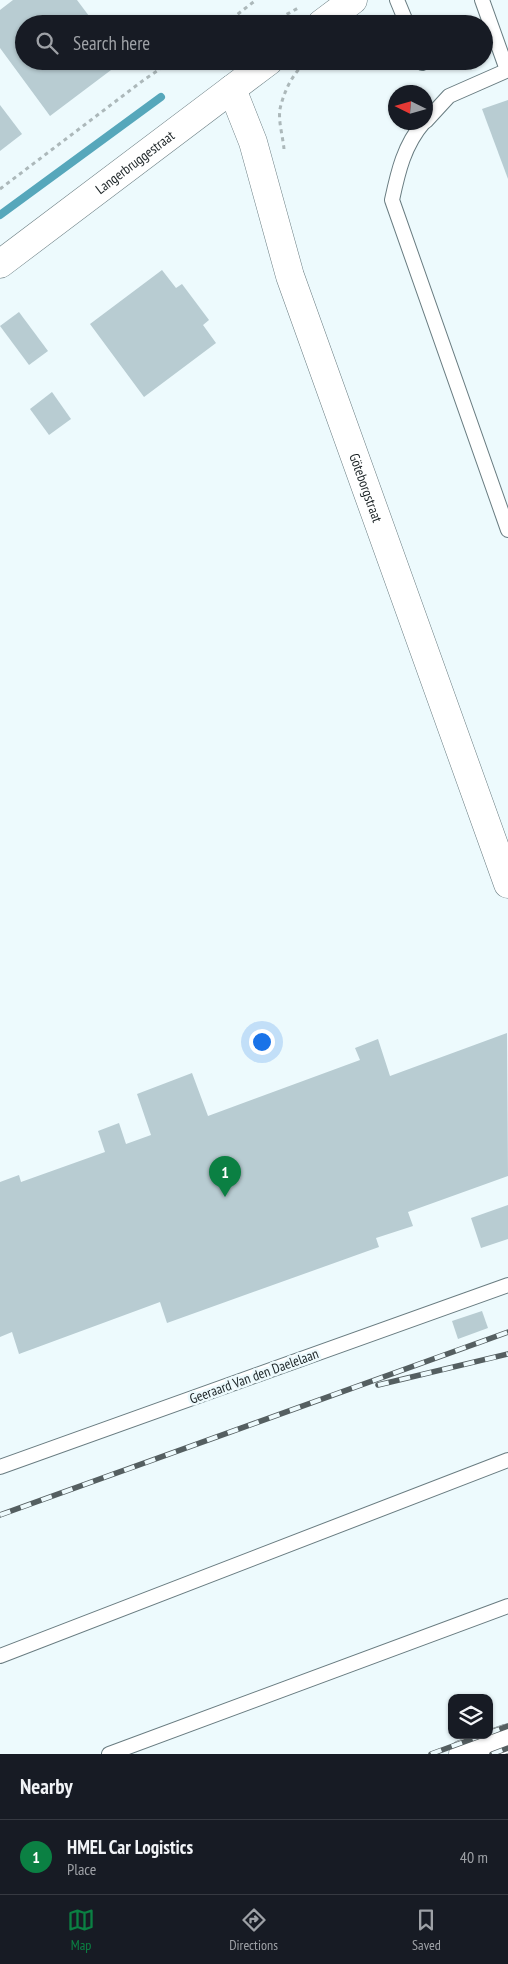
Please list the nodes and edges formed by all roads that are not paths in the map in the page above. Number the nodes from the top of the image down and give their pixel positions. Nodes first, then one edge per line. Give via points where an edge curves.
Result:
1 (353, 0) edge
2 (398, 0) edge
3 (482, 0) edge
4 (333, 15) edge
5 (404, 15) edge
6 (488, 15) edge
7 (493, 30) edge
8 (257, 70) edge
9 (508, 70) edge
10 (232, 89) junction
11 (433, 113) edge
12 (418, 130) edge
13 (0, 264) edge
14 (508, 530) edge
15 (508, 884) edge
16 (508, 1285) edge
17 (508, 1460) edge
18 (0, 1467) edge
19 (508, 1606) edge
20 (0, 1656) edge
21 (508, 1738) edge
22 (109, 1754) edge
23 (463, 1754) edge

1 - 4 street
2 - 5 lane
3 - 6 lane
7 - 9 lane
8 - 10 street, Langerbruggestraat
9 - 11 lane via 449,96
10 - 13 street, Langerbruggestraat
10 - 15 street, Göteborgstraat via 253,142 290,276
12 - 14 lane via 399,166 392,200
16 - 18 lane, Geeraard Van den Daelelaan
17 - 20 lane
19 - 22 lane
21 - 23 street

